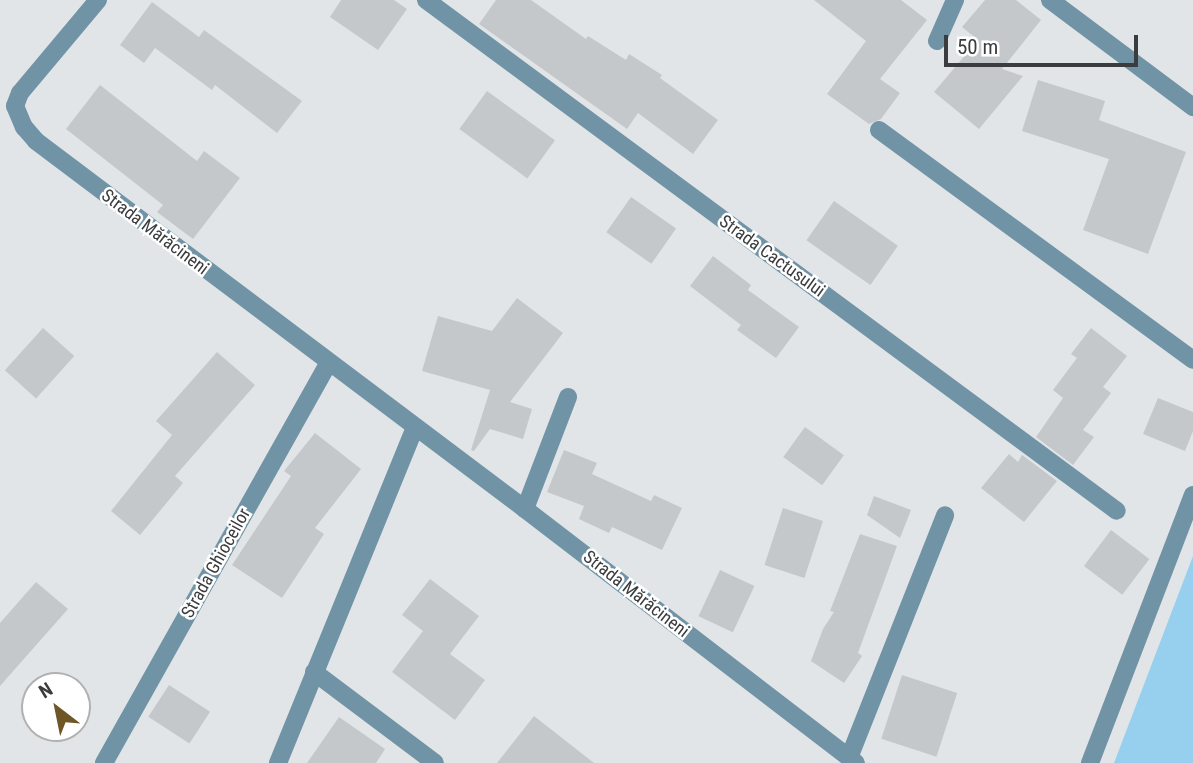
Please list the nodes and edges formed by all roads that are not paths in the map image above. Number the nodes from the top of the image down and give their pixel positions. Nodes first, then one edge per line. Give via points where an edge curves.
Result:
1 (98, 0) edge
2 (426, 0) edge
3 (955, 0) edge
4 (1050, 0) edge
5 (937, 41) dead end
6 (1193, 107) edge
7 (8, 111) edge
8 (879, 130) dead end
9 (1193, 360) edge
10 (328, 363) junction
11 (568, 397) dead end
12 (415, 427) junction
13 (1193, 495) edge
14 (525, 509) junction
15 (1117, 511) dead end
16 (945, 515) dead end
17 (314, 672) junction
18 (853, 761) edge
19 (104, 763) edge
20 (278, 763) edge
21 (435, 763) edge
22 (1090, 763) edge

1 - 7 street, Strada Mărăcineni
2 - 15 street, Strada Cactusului
3 - 5 street
4 - 6 street
7 - 10 street, Strada Mărăcineni via 36,141
8 - 9 street
10 - 12 street, Strada Mărăcineni
10 - 19 street, Strada Ghioceilor
11 - 14 street
12 - 14 street, Strada Mărăcineni
12 - 17 street
13 - 22 street
14 - 18 street, Strada Mărăcineni
16 - 18 street
17 - 20 street
17 - 21 street

